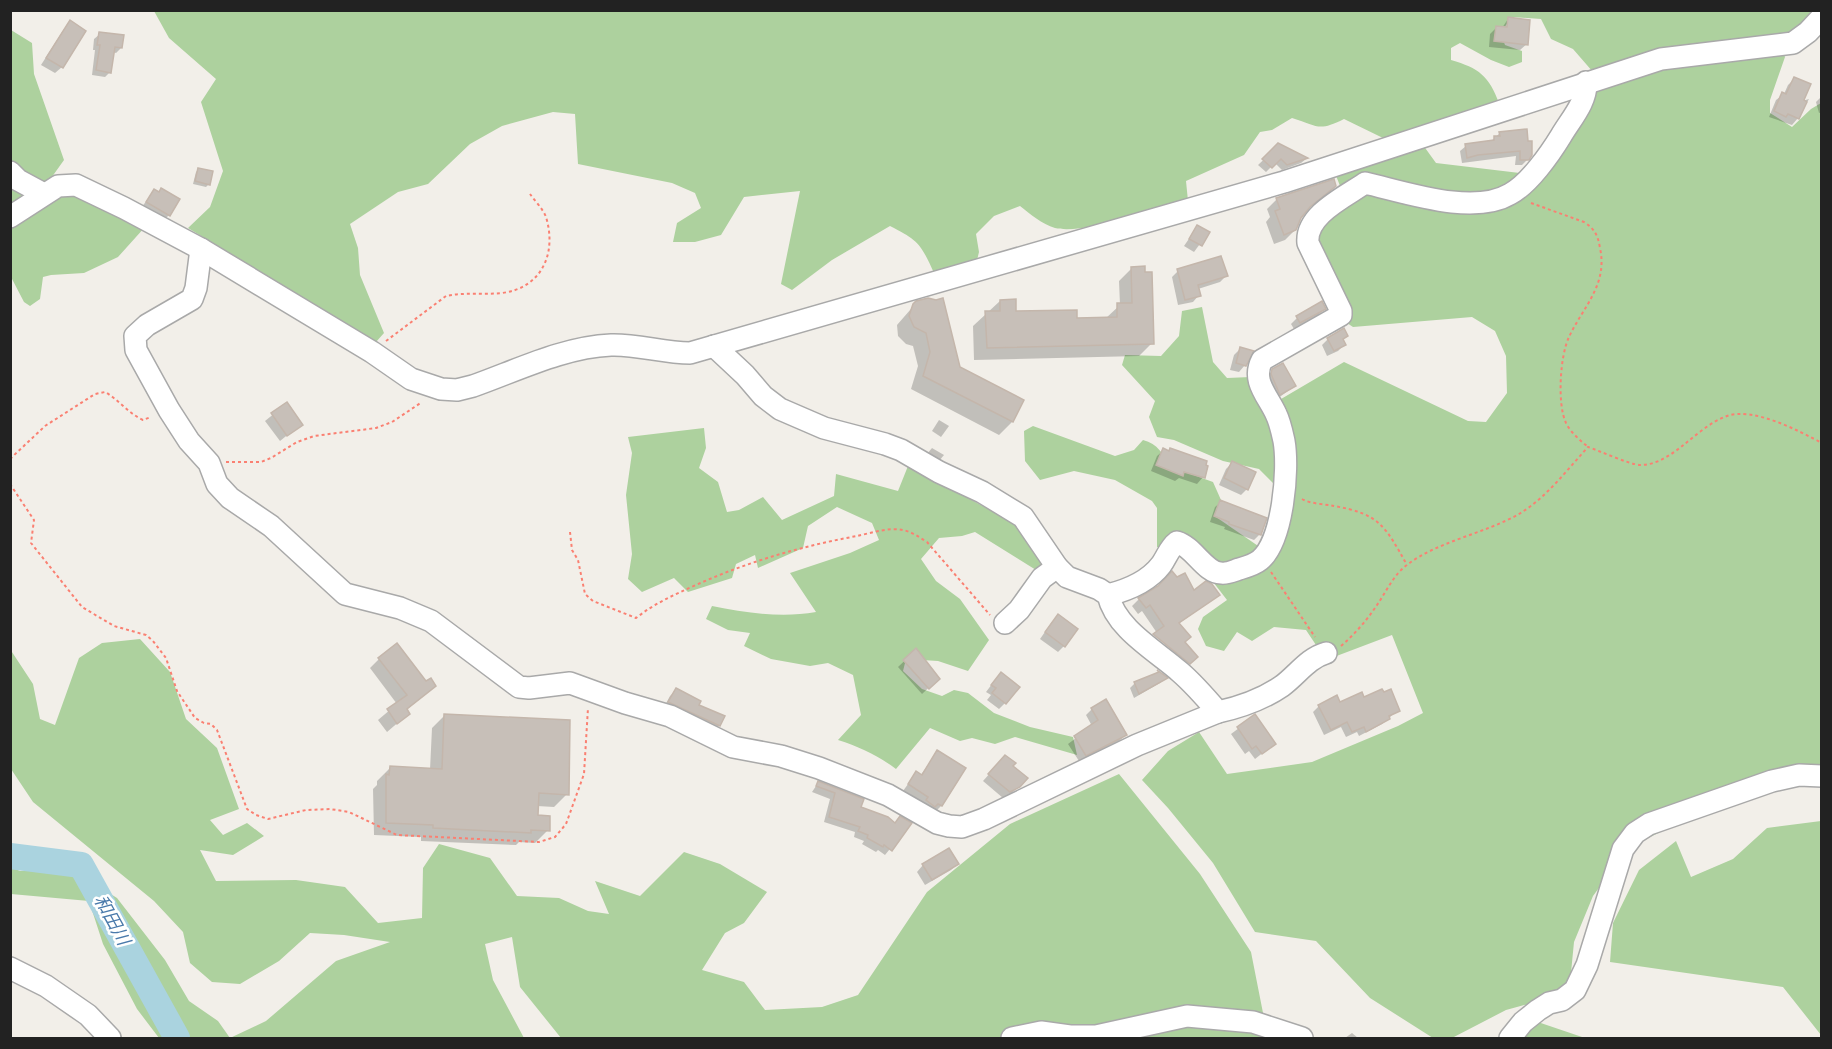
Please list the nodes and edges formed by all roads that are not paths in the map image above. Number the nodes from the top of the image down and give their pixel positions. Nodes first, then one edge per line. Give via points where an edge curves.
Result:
1 (1821, 16) edge
2 (1586, 82) junction
3 (1340, 164) junction
4 (10, 172) edge
5 (1365, 183) junction
6 (44, 194) junction
7 (10, 218) edge
8 (201, 249) junction
9 (714, 346) junction
10 (1057, 567) junction
11 (1108, 595) junction
12 (1005, 623) road end
13 (1326, 653) road end
14 (1218, 712) junction
15 (1821, 776) edge
16 (10, 968) edge
17 (110, 1038) edge
18 (1012, 1038) edge
19 (1302, 1038) edge
20 (1510, 1038) edge

1 - 2 street via 1793,43 1660,59
2 - 3 street
2 - 5 street via 1586,94 1557,142 1525,183 1509,195 1489,202 1458,202
3 - 5 street
3 - 9 street
4 - 6 street
5 - 11 street via 1325,212 1307,234 1341,315 1262,360 1258,369 1258,380 1277,416 1284,444 1285,486 1281,514 1270,545 1253,565 1223,574 1214,572 1185,544 1177,542 1156,571 1128,590
6 - 7 street
6 - 8 street via 58,186 76,185
8 - 9 street via 411,379 441,389 474,386 579,348 614,345 690,353
8 - 14 street via 192,300 135,336 136,350 169,410 208,463 217,484 230,498 271,526 345,594 400,608 431,621 519,687 570,683 670,716 733,747 781,756 829,772 888,795 937,823 962,827 1137,745
9 - 10 street via 780,409 824,428 902,450 1023,517
10 - 11 street via 1067,577
10 - 12 street via 1042,578
11 - 14 street via 1118,618 1180,672
13 - 14 street via 1316,656 1282,686 1261,698
15 - 20 street via 1799,775 1772,781 1649,824 1635,833 1623,849 1587,965 1575,990 1538,1010
16 - 17 street via 46,986 88,1015
18 - 19 street via 1041,1032 1096,1036 1187,1016 1253,1022

